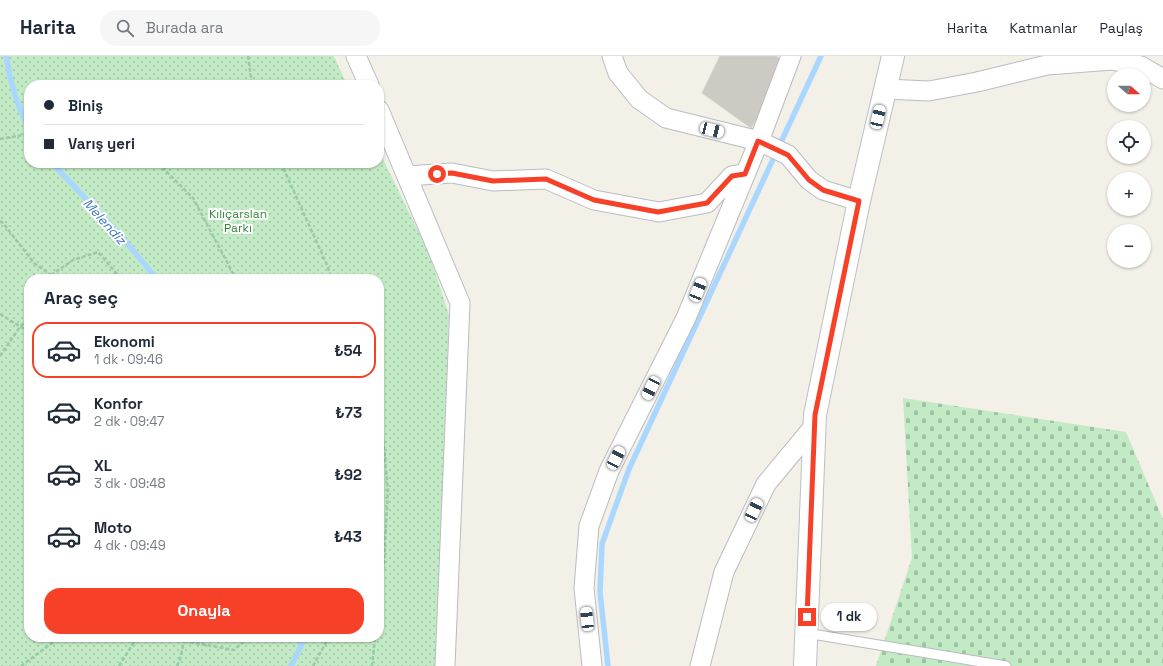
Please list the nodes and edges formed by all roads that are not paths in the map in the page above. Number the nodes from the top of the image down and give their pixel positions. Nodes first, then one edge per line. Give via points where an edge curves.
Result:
1 (356, 56) edge
2 (612, 56) edge
3 (791, 56) edge
4 (893, 56) edge
5 (1163, 79) edge
6 (367, 80) edge
7 (885, 89) junction
8 (384, 122) edge
9 (758, 141) junction
10 (745, 174) junction
11 (407, 176) junction
12 (859, 201) junction
13 (815, 425) junction
14 (806, 633) junction
15 (445, 666) edge
16 (592, 666) edge
17 (700, 666) edge
18 (805, 666) edge
19 (1006, 666) edge

1 - 6 street
2 - 9 street via 618,73 639,99 666,118
3 - 9 street
4 - 7 main road
5 - 7 street via 1141,66 1112,60 1047,65 929,91
7 - 12 main road
8 - 11 street
9 - 10 street
9 - 12 street via 788,155 809,180 823,190
10 - 11 street via 732,176 707,203 658,212 594,200 546,179 493,181 452,173
10 - 16 street via 686,318 609,471 589,526 584,588
11 - 15 street via 460,303
12 - 13 main road
13 - 14 main road
13 - 17 street via 766,484 724,572
14 - 18 main road
14 - 19 lane

